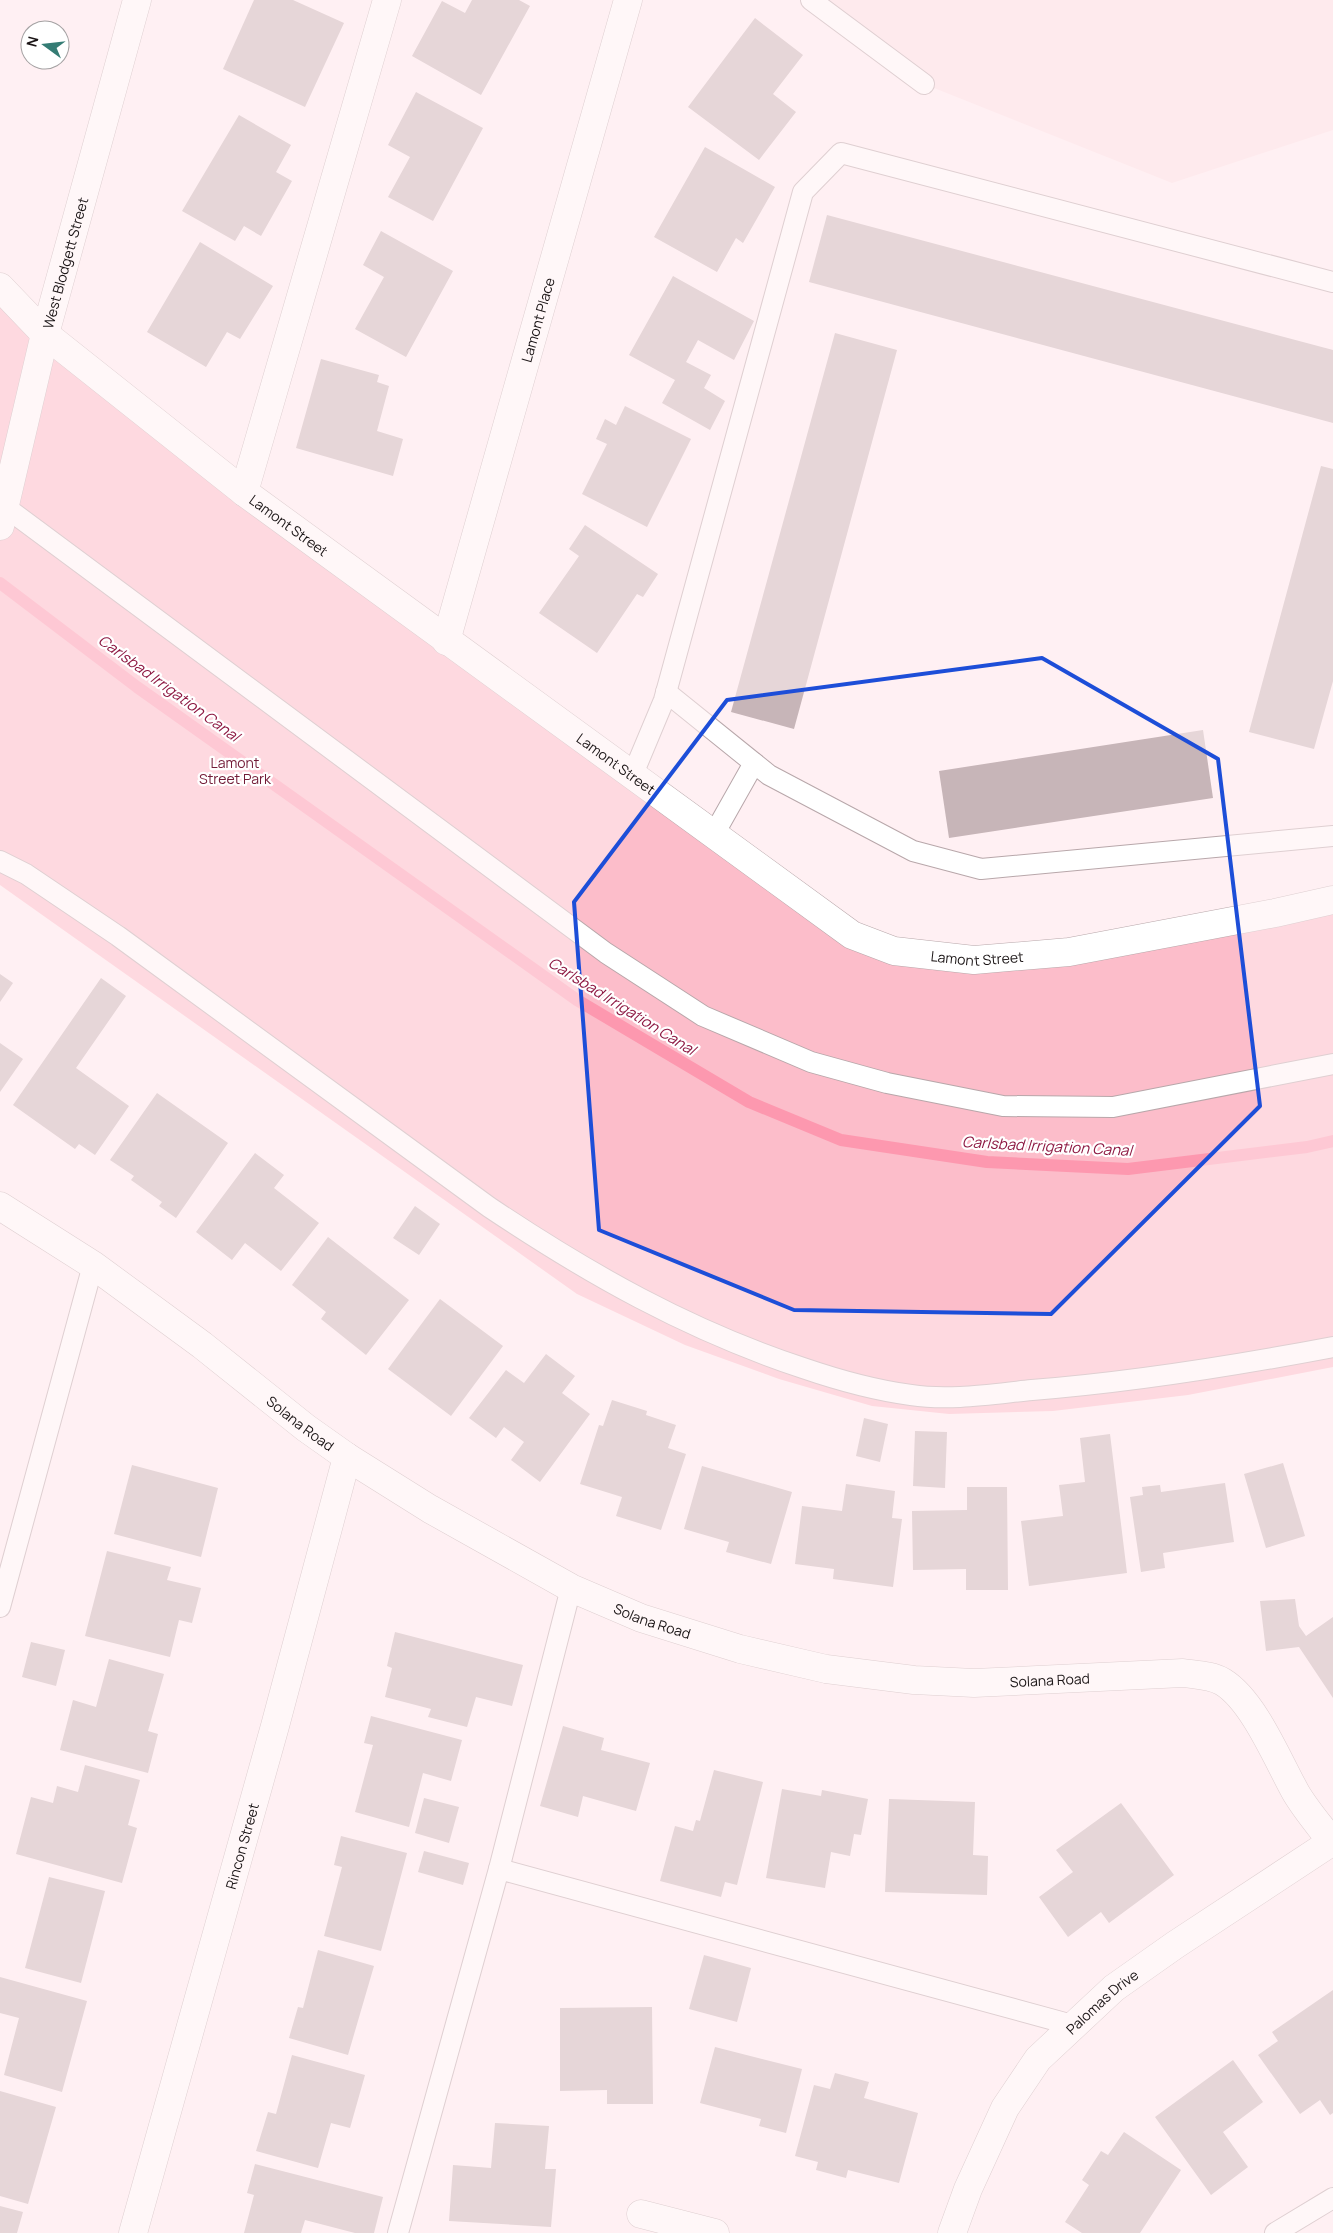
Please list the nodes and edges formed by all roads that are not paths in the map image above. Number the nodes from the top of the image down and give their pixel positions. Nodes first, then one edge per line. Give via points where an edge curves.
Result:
1 (138, 0) edge
2 (387, 0) edge
3 (628, 0) edge
4 (811, 0) edge
5 (924, 84) dead end
6 (1333, 282) edge
7 (0, 287) edge
8 (45, 334) junction
9 (244, 492) junction
10 (2, 512) edge
11 (446, 641) junction
12 (666, 692) junction
13 (754, 763) junction
14 (633, 774) junction
15 (714, 834) junction
16 (1333, 836) edge
17 (0, 861) edge
18 (1333, 900) edge
19 (1333, 1064) edge
20 (0, 1206) edge
21 (93, 1265) junction
22 (1333, 1347) edge
23 (347, 1457) junction
24 (570, 1588) junction
25 (0, 1607) edge
26 (1332, 1842) edge
27 (499, 1869) junction
28 (1076, 2026) junction
29 (1333, 2198) edge
30 (641, 2214) dead end
31 (133, 2233) edge
32 (398, 2233) edge
33 (715, 2233) edge
34 (952, 2233) edge
35 (1275, 2233) edge

1 - 8 street, West Blodgett Street
2 - 9 street
3 - 11 street, Lamont Place
4 - 5 lane
6 - 12 lane via 841,153 803,192
7 - 8 street, Lamont Street
8 - 9 street, Lamont Street
8 - 10 street, West Blodgett Street
9 - 11 street, Lamont Street
10 - 19 lane via 606,953 704,1016 811,1062 887,1082 1003,1106 1103,1107
11 - 14 street, Lamont Street
12 - 13 lane
12 - 14 lane
13 - 15 lane
13 - 16 lane via 769,775 913,852 981,869
14 - 15 street, Lamont Street
15 - 18 street, Lamont Street via 852,935 894,951 944,958 974,960 1069,952
17 - 22 lane via 26,874 118,936 489,1207 551,1248 680,1321 755,1352 854,1385 912,1396 949,1397 1112,1384 1207,1371
20 - 21 street, Solana Road
21 - 23 street, Solana Road
21 - 25 lane
23 - 24 street, Solana Road
23 - 31 street, Rincon Street
24 - 26 street, Solana Road via 641,1618 740,1650 826,1669 914,1680 974,1683 1183,1673 1210,1676 1235,1692 1254,1716 1297,1795
24 - 27 lane
26 - 28 street, Palomas Drive via 1114,1988
27 - 28 lane
27 - 32 lane
28 - 34 street, Palomas Drive via 1038,2059 1005,2108
29 - 35 lane
30 - 33 street

